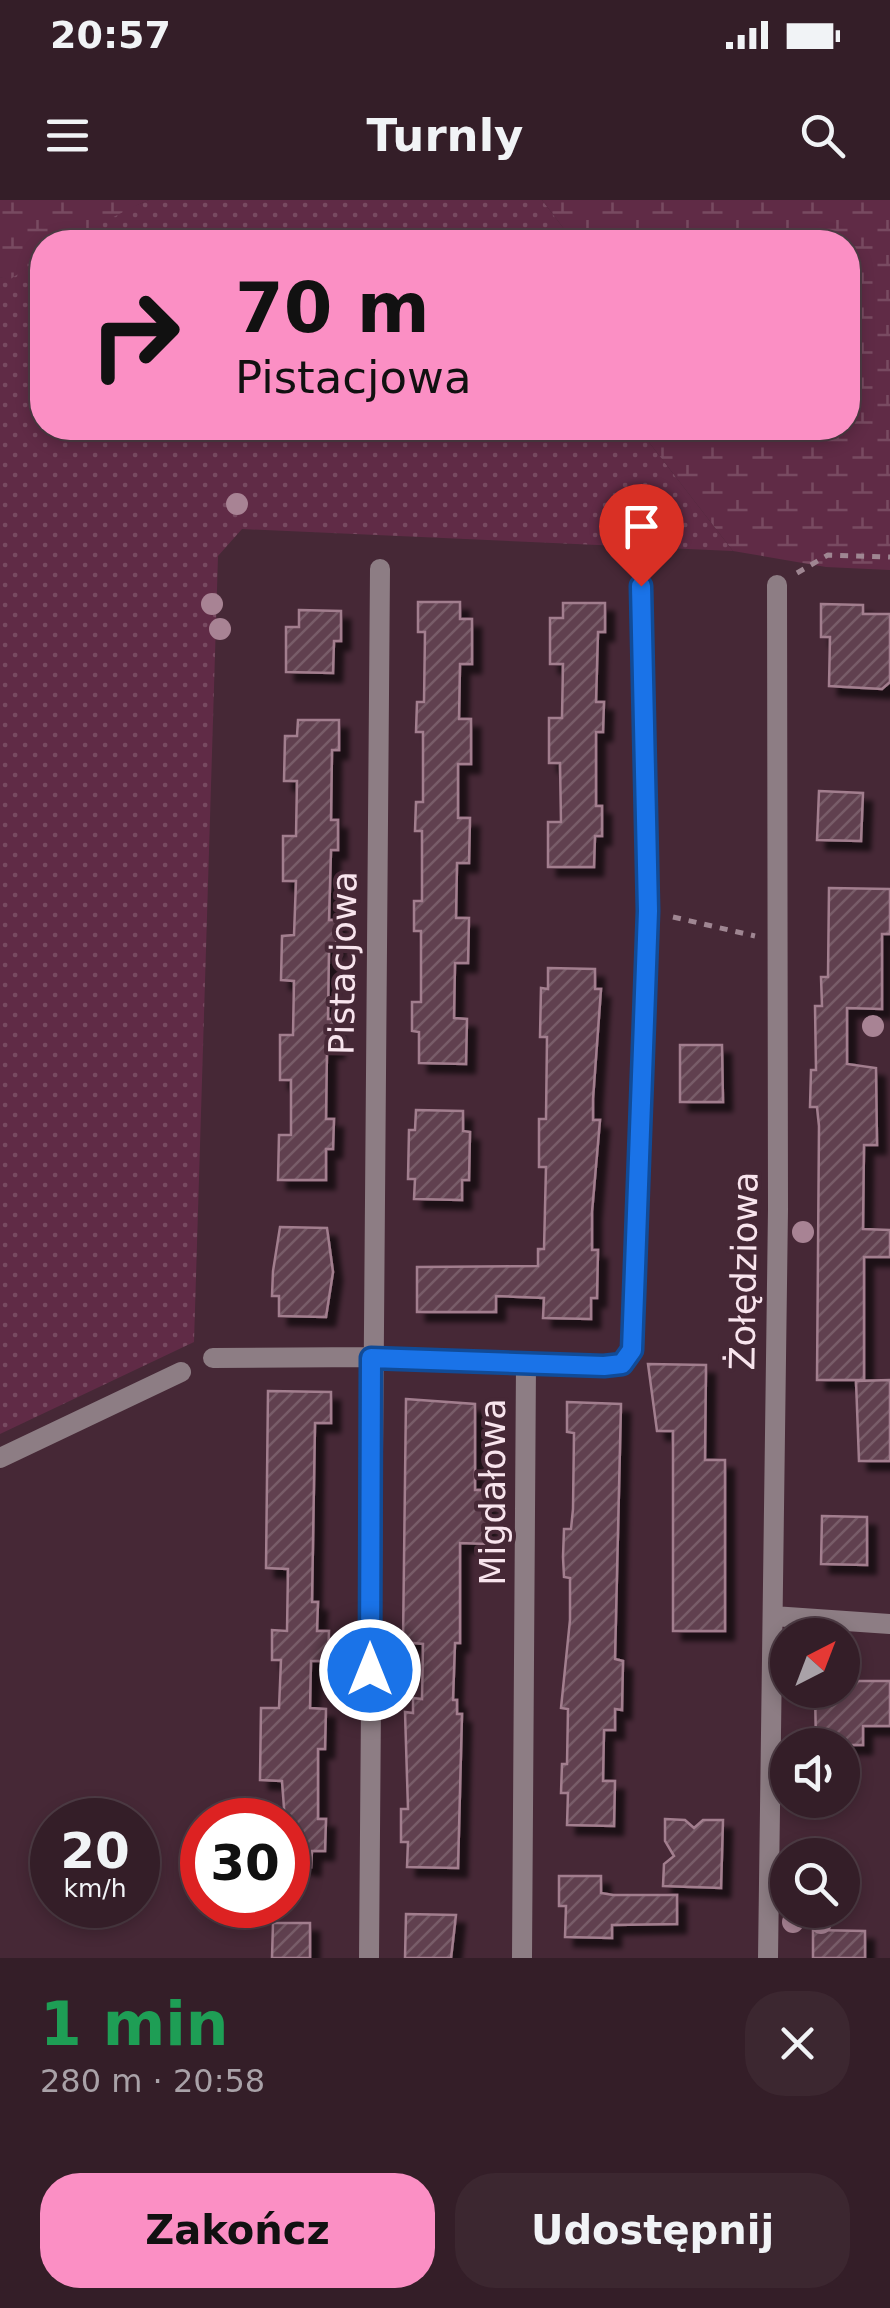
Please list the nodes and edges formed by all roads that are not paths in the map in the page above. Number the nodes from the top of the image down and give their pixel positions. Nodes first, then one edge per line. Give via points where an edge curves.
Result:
1 (380, 569) dead end
2 (777, 585) road end
3 (641, 586) dead end
4 (212, 1358) dead end
5 (371, 1358) junction
6 (526, 1364) junction
7 (181, 1372) dead end
8 (0, 1458) edge
9 (773, 1616) junction
10 (890, 1624) edge
11 (369, 1958) edge
12 (522, 1958) edge
13 (768, 1958) edge

1 - 5 street, Pistacjowa
2 - 9 street, Żołędziowa
3 - 6 street, Migdałowa via 648,911 632,1350 622,1364
4 - 5 street
5 - 6 street
5 - 11 street, Pistacjowa
6 - 12 street, Migdałowa
7 - 8 street
9 - 10 street
9 - 13 street, Żołędziowa

